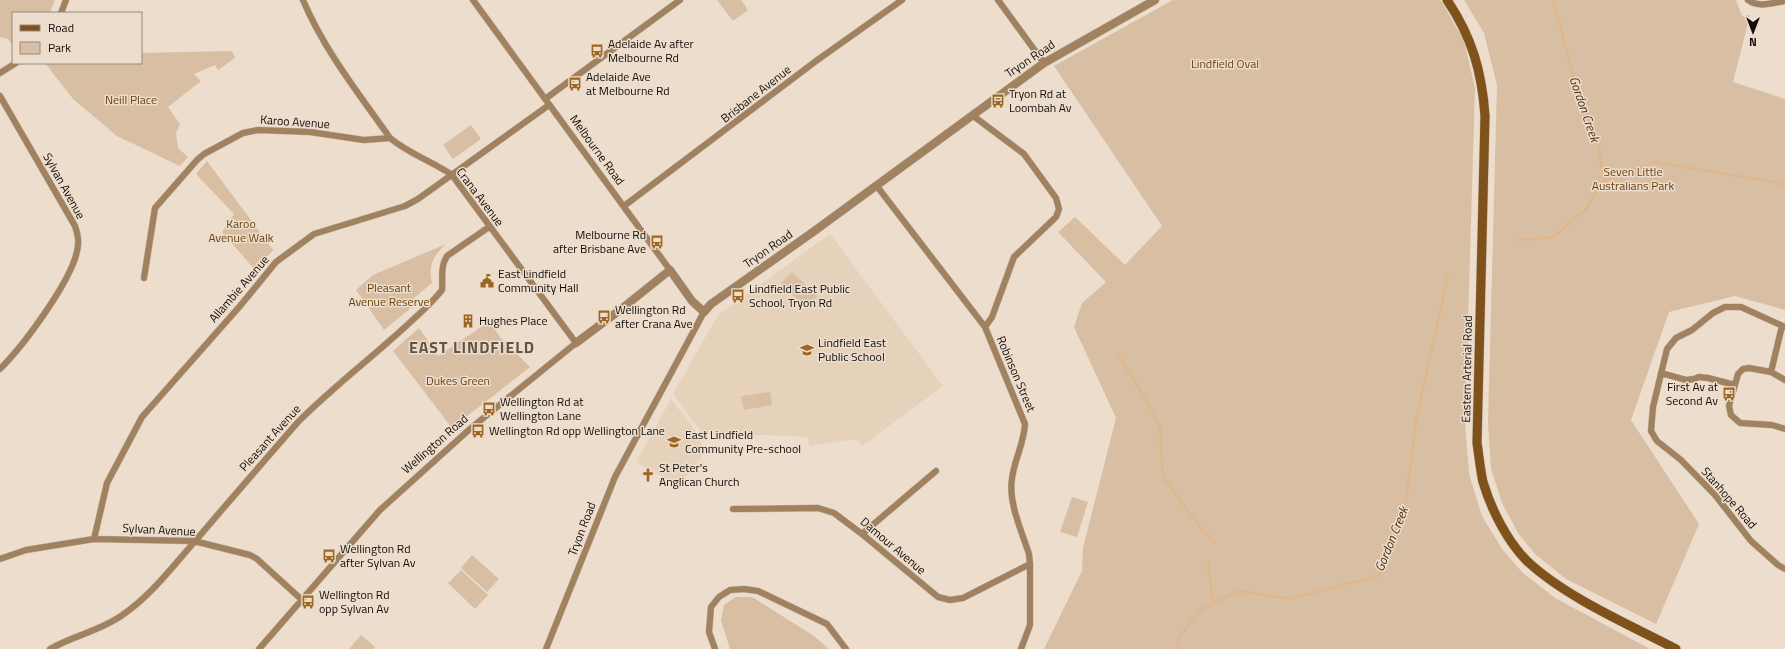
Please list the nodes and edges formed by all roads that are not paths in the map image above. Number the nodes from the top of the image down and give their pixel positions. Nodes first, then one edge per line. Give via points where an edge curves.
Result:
1 (66, 0) edge
2 (303, 0) edge
3 (473, 0) edge
4 (680, 0) edge
5 (902, 0) edge
6 (998, 0) edge
7 (1155, 0) edge
8 (1447, 0) edge
9 (1748, 0) edge
10 (1785, 1) edge
11 (61, 12) edge
12 (1044, 63) junction
13 (14, 64) edge
14 (0, 73) edge
15 (0, 96) edge
16 (547, 102) junction
17 (972, 115) junction
18 (390, 138) junction
19 (452, 175) junction
20 (876, 185) junction
21 (624, 206) junction
22 (489, 227) junction
23 (670, 270) junction
24 (144, 278) dead end
25 (704, 312) junction
26 (984, 327) junction
27 (1784, 327) edge
28 (576, 343) junction
29 (0, 369) edge
30 (1771, 372) junction
31 (1661, 373) junction
32 (1785, 380) edge
33 (1735, 385) junction
34 (1785, 429) edge
35 (936, 471) dead end
36 (733, 509) dead end
37 (862, 534) junction
38 (94, 539) junction
39 (194, 541) junction
40 (0, 559) edge
41 (1030, 564) junction
42 (1785, 569) edge
43 (301, 599) junction
44 (50, 649) edge
45 (259, 649) edge
46 (546, 649) edge
47 (715, 649) edge
48 (846, 649) edge
49 (1021, 649) edge
50 (1676, 649) edge

1 - 11 street
2 - 18 street, Crana Avenue via 326,45
3 - 16 street, Melbourne Road
4 - 16 street, Allambie Avenue
5 - 21 street, Brisbane Avenue via 816,61
6 - 12 street
7 - 12 street, Tryon Road
8 - 50 main road, Eastern Arterial Road via 1465,30 1473,50 1484,98 1477,443 1483,481 1492,508 1505,533 1527,560 1560,586
9 - 10 street via 1760,5
12 - 17 street, Tryon Road
13 - 14 street
15 - 29 street, Sylvan Avenue via 75,226 78,245 74,261 58,295
16 - 19 street, Allambie Avenue
16 - 21 street, Melbourne Road
17 - 20 street, Tryon Road
17 - 26 street via 1024,154 1056,198 1060,208 1056,217 1014,257 992,317
18 - 19 street, Crana Avenue via 402,149 441,167
18 - 24 street, Karoo Avenue via 364,140 310,132 258,130 243,133 204,154 155,208
19 - 22 street, Crana Avenue
19 - 38 street, Allambie Avenue via 405,206 314,234 276,262 142,417 107,483
20 - 25 street, Tryon Road via 711,304
20 - 26 street, Robinson Street
21 - 23 street, Melbourne Road
22 - 28 street, Crana Avenue
22 - 39 street, Pleasant Avenue via 447,256 443,262 442,290 435,299 298,422
23 - 25 street, Melbourne Road via 692,301
23 - 28 street, Wellington Road
25 - 46 street, Tryon Road via 615,477
26 - 41 street, Robinson Street via 1025,424 1025,437 1012,477 1010,493
27 - 30 street
27 - 31 street via 1741,307 1725,307 1676,338 1667,349
28 - 43 street, Wellington Road via 471,428 395,496
30 - 32 street
30 - 33 street via 1743,369 1738,374
31 - 33 street via 1686,380 1699,376
31 - 42 street, Stanhope Road via 1653,407 1651,431 1657,441 1681,460 1715,495 1751,541
33 - 34 street via 1729,406 1736,421 1746,425 1772,425
35 - 37 street
36 - 37 street, Damour Avenue via 818,508 834,513
37 - 41 street, Damour Avenue via 938,597 950,600 963,598
38 - 39 street, Sylvan Avenue
38 - 40 street, Sylvan Avenue via 26,550
39 - 43 street, Sylvan Avenue via 250,555
39 - 44 street, Pleasant Avenue via 148,595 122,616 102,628
41 - 49 street, Robinson Street via 1030,625
43 - 45 street, Wellington Road
47 - 48 street via 709,632 711,607 719,597 730,590 744,589 758,591 827,624

